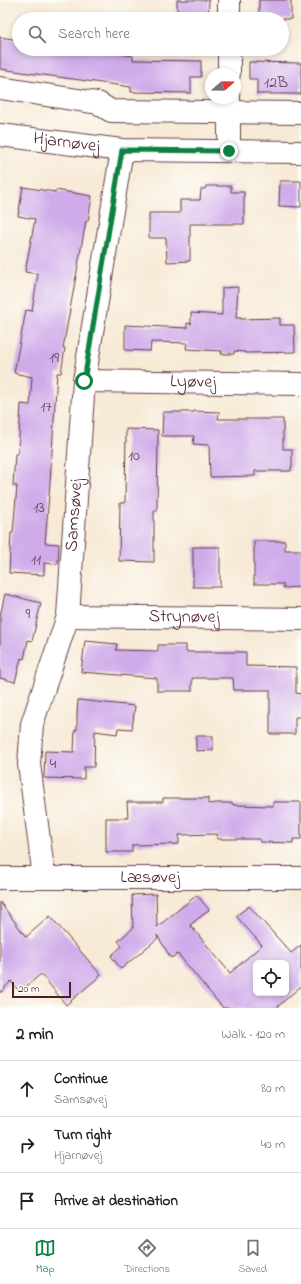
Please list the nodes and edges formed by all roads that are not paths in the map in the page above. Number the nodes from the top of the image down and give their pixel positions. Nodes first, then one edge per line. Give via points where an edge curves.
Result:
1 (229, 0) edge
2 (229, 12) edge
3 (229, 56) edge
4 (229, 68) edge
5 (0, 88) edge
6 (229, 105) edge
7 (301, 113) edge
8 (0, 135) edge
9 (122, 150) junction
10 (229, 151) junction
11 (301, 152) edge
12 (84, 381) junction
13 (301, 384) edge
14 (68, 616) junction
15 (301, 619) edge
16 (44, 877) junction
17 (0, 878) edge
18 (301, 878) edge

1 - 2 street
3 - 4 street
5 - 6 street via 98,102 111,111
6 - 7 street
6 - 10 street
8 - 9 street, Hjarnøvej
9 - 10 street, Hjarnøvej
9 - 12 street, Samsøvej
10 - 11 street, Hjarnøvej
12 - 13 street, Lyøvej
12 - 14 street, Samsøvej
14 - 15 street, Strynøvej
14 - 16 street, Samsøvej via 32,724 30,764
16 - 17 street, Læsøvej
16 - 18 street, Læsøvej

